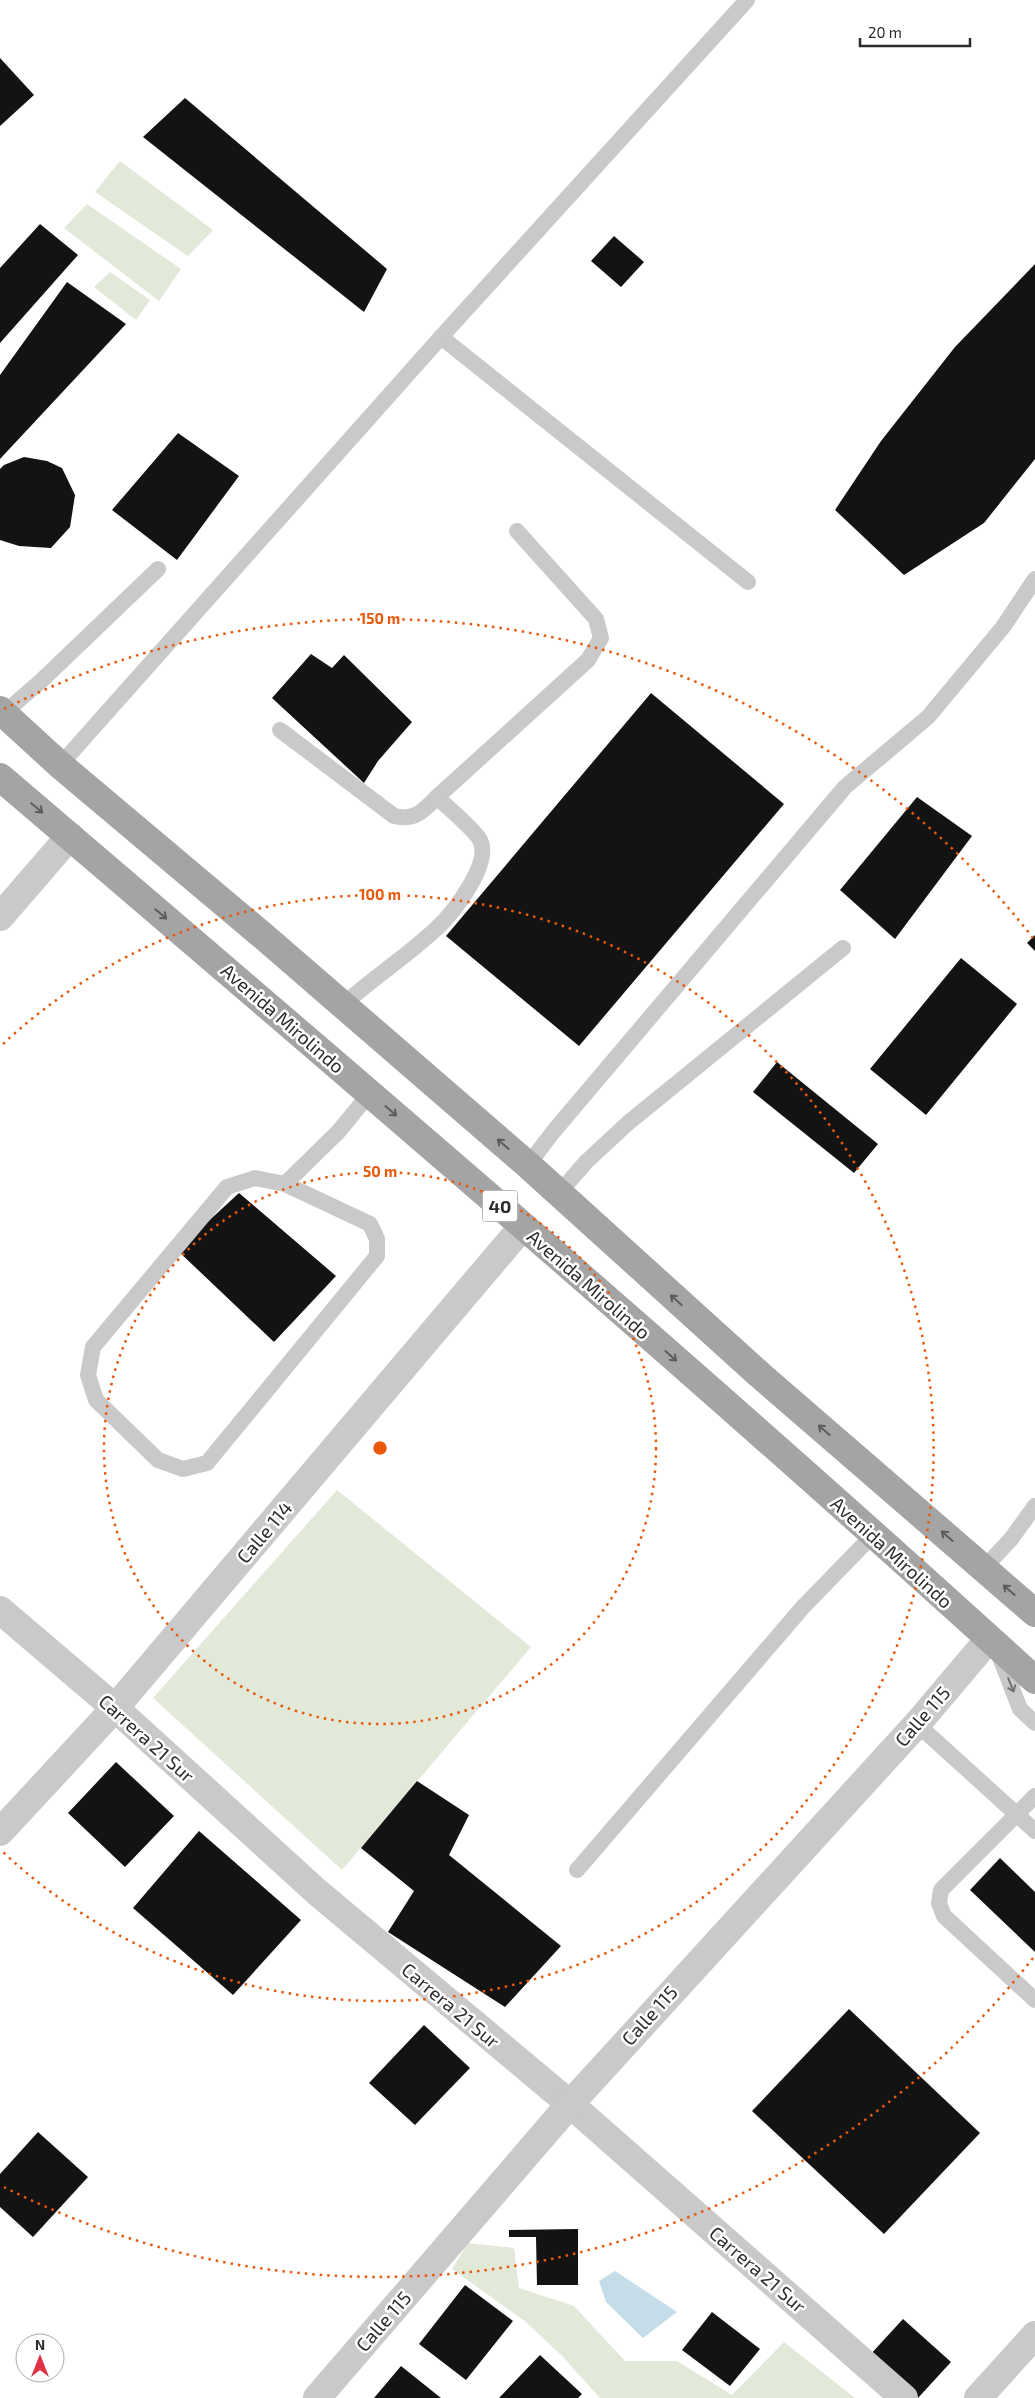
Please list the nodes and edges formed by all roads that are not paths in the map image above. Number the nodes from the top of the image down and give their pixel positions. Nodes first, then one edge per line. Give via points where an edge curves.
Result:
1 (747, 0) edge
2 (441, 337) junction
3 (517, 531) dead end
4 (158, 569) dead end
5 (1035, 579) edge
6 (748, 582) dead end
7 (2, 711) edge
8 (280, 730) dead end
9 (60, 765) junction
10 (0, 777) edge
11 (437, 797) junction
12 (70, 836) junction
13 (0, 917) edge
14 (842, 948) dead end
15 (343, 1005) junction
16 (370, 1093) junction
17 (528, 1165) junction
18 (285, 1184) junction
19 (559, 1193) junction
20 (523, 1226) junction
21 (1035, 1506) edge
22 (873, 1535) junction
23 (984, 1568) junction
24 (0, 1610) edge
25 (1035, 1612) edge
26 (992, 1641) junction
27 (1035, 1680) edge
28 (115, 1708) junction
29 (1035, 1723) edge
30 (917, 1724) junction
31 (1035, 1796) edge
32 (1017, 1814) junction
33 (1035, 1831) edge
34 (0, 1832) edge
35 (577, 1870) dead end
36 (1035, 2000) edge
37 (570, 2104) junction
38 (1035, 2335) edge
39 (317, 2398) edge
40 (904, 2398) edge
41 (978, 2398) edge

1 - 2 lane
2 - 6 lane
2 - 9 lane
3 - 11 lane via 596,619 601,638 588,660
4 - 7 lane via 41,681
5 - 17 lane via 1003,627 928,717 845,787
7 - 9 main road, 40
8 - 11 lane via 394,816 404,819 417,816
9 - 15 main road, 40
10 -> 12 main road, Avenida Mirolindo / 40
11 - 15 lane via 480,840 484,853 480,867 438,928
12 - 13 street
12 -> 16 main road, Avenida Mirolindo / 40
14 - 19 lane via 628,1123 586,1162
17 -> 15 main road, 40
16 - 18 lane via 339,1131
16 -> 20 main road, Avenida Mirolindo / 40
17 - 19 main road, 40
18 - 18 lane via 255,1178 227,1187 92,1347 88,1374 96,1400 158,1460 183,1469 207,1463 377,1256 377,1239 370,1224
23 -> 19 main road, 40 via 733,1351
20 -> 22 main road, Avenida Mirolindo / 40
20 - 28 street, Calle 114
21 - 23 lane
22 - 26 main road, Avenida Mirolindo / 40
22 - 35 lane via 803,1608
25 -> 23 main road, 40
24 - 28 street, Carrera 21 Sur
26 - 27 main road, Avenida Mirolindo / 40
26 -> 29 lane via 1020,1709
26 - 30 street, Calle 115
28 - 34 street, Calle 114
28 - 37 street, Carrera 21 Sur via 316,1892
30 - 32 lane
30 - 37 street, Calle 115
31 - 32 lane
32 - 33 lane
32 - 36 lane via 941,1890 940,1903 944,1916
37 - 39 street, Calle 115
37 - 40 street, Carrera 21 Sur
38 - 41 street

